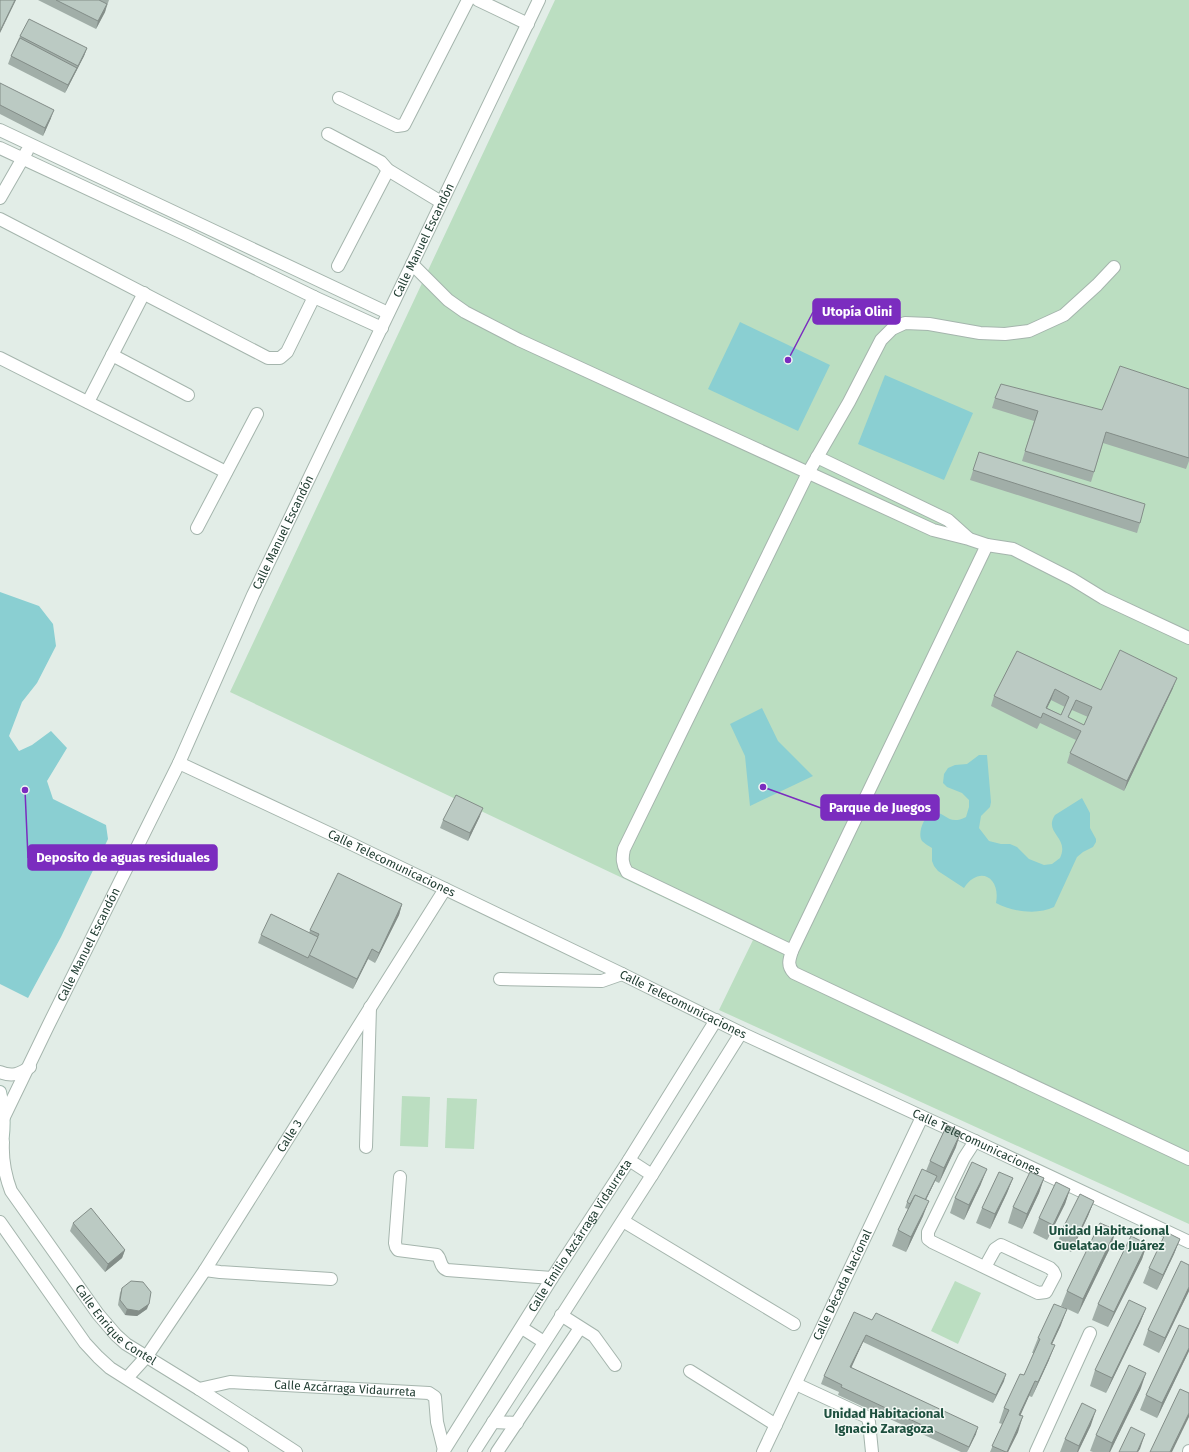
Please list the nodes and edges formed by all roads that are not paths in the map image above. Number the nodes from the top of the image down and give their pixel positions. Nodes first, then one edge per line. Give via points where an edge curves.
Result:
1 (468, 0) edge
2 (478, 0) edge
3 (539, 0) edge
4 (528, 24) junction
5 (339, 98) dead end
6 (0, 130) edge
7 (328, 134) dead end
8 (30, 145) junction
9 (0, 148) edge
10 (23, 158) junction
11 (388, 170) junction
12 (0, 198) edge
13 (442, 202) junction
14 (0, 219) edge
15 (196, 223) junction
16 (189, 236) junction
17 (412, 264) junction
18 (338, 266) dead end
19 (1114, 267) dead end
20 (144, 293) junction
21 (314, 298) junction
22 (388, 313) junction
23 (382, 328) junction
24 (112, 355) junction
25 (0, 358) edge
26 (188, 395) dead end
27 (88, 402) junction
28 (257, 414) dead end
29 (817, 457) junction
30 (226, 472) junction
31 (808, 473) junction
32 (197, 528) dead end
33 (969, 539) junction
34 (987, 545) junction
35 (1189, 638) edge
36 (179, 763) junction
37 (445, 889) junction
38 (792, 951) junction
39 (622, 974) junction
40 (500, 979) dead end
41 (370, 1007) junction
42 (716, 1020) junction
43 (741, 1033) junction
44 (30, 1067) junction
45 (0, 1072) edge
46 (0, 1092) edge
47 (4, 1117) junction
48 (922, 1117) junction
49 (3, 1140) junction
50 (974, 1141) junction
51 (366, 1147) dead end
52 (0, 1153) edge
53 (1189, 1159) edge
54 (629, 1160) junction
55 (652, 1175) junction
56 (400, 1177) dead end
57 (623, 1221) junction
58 (0, 1222) edge
59 (1189, 1242) edge
60 (985, 1267) junction
61 (205, 1270) junction
62 (552, 1278) junction
63 (331, 1279) dead end
64 (561, 1315) junction
65 (794, 1324) dead end
66 (522, 1328) junction
67 (580, 1328) junction
68 (1090, 1333) dead end
69 (544, 1342) junction
70 (147, 1356) junction
71 (616, 1365) dead end
72 (690, 1371) dead end
73 (127, 1378) junction
74 (796, 1384) junction
75 (199, 1389) junction
76 (493, 1422) junction
77 (517, 1423) junction
78 (776, 1425) junction
79 (444, 1451) edge
80 (242, 1452) edge
81 (296, 1452) edge
82 (474, 1452) edge
83 (497, 1452) edge
84 (763, 1452) edge
85 (872, 1452) edge
86 (1036, 1452) edge

1 - 5 street via 404,126 397,126
2 - 4 street
3 - 4 street, Calle Manuel Escandón
4 - 13 street, Calle Manuel Escandón
6 - 8 street
7 - 11 street via 381,162
8 - 10 street
8 - 15 street
9 - 10 street
10 - 12 street
10 - 16 street
11 - 13 street
11 - 18 street
13 - 17 street, Calle Manuel Escandón
14 - 20 street
15 - 16 street
15 - 22 street
16 - 21 street
17 - 22 street, Calle Manuel Escandón
17 - 31 street via 448,300 487,325
19 - 29 street via 1064,315 1029,331 1005,334 980,333 928,324 905,323 892,329 881,340
20 - 21 street via 274,359 287,352
20 - 24 street
21 - 23 street
22 - 23 street, Calle Manuel Escandón
23 - 36 street, Calle Manuel Escandón via 252,594
24 - 26 street
24 - 27 street
25 - 27 street
27 - 30 street
28 - 30 street
29 - 31 street
29 - 33 street via 948,520
30 - 32 street
31 - 33 street via 933,530
31 - 38 street via 624,849 622,859 627,872
33 - 34 street
34 - 35 street via 1012,550 1072,579 1103,598
34 - 38 street
36 - 37 street, Calle Telecomunicaciones
36 - 44 street, Calle Manuel Escandón
37 - 39 street, Calle Telecomunicaciones
37 - 41 street, Calle 3
38 - 53 street via 789,962 794,974
39 - 40 street via 602,981
39 - 42 street, Calle Telecomunicaciones
41 - 51 street
41 - 61 street, Calle 3
42 - 43 street, Calle Telecomunicaciones
42 - 54 street, Calle Emilio Azcárraga Vidaurreta
43 - 48 street, Calle Telecomunicaciones
43 - 55 street
44 - 45 street via 16,1075
44 - 47 street, Calle Manuel Escandón
46 - 47 street
47 - 49 street
48 - 50 street, Calle Telecomunicaciones
48 - 74 street, Calle Década Nacional
49 - 52 street
49 - 70 street, Calle Enrique Contel via 3,1163 11,1190 98,1314 126,1344
50 - 59 street, Calle Telecomunicaciones
50 - 60 street via 927,1235 932,1242
54 - 55 street
54 - 62 street, Calle Emilio Azcárraga Vidaurreta
55 - 57 street
56 - 62 street via 395,1243 398,1250 437,1255 443,1269 447,1270
57 - 64 street
57 - 65 street
58 - 73 street via 85,1343 110,1368
60 - 60 street via 1038,1293 1046,1292 1055,1275 1050,1268 1001,1245 995,1249
61 - 63 street
61 - 70 street, Calle 3
62 - 66 street, Calle Emilio Azcárraga Vidaurreta
64 - 67 street
64 - 69 street
66 - 69 street
66 - 79 street, Calle Emilio Azcárraga Vidaurreta
67 - 71 street via 594,1336
67 - 77 street
68 - 86 street
69 - 76 street
70 - 73 street, Calle 3
70 - 75 street, Calle Enrique Contel
72 - 78 street
73 - 80 street
74 - 78 street, Calle Década Nacional
74 - 85 street via 867,1418
75 - 79 street, Calle Azcárraga Vidaurreta via 230,1382 429,1393 435,1397 437,1422
75 - 81 street, Calle Enrique Contel
76 - 77 street
76 - 82 street
77 - 83 street
78 - 84 street, Calle Década Nacional

